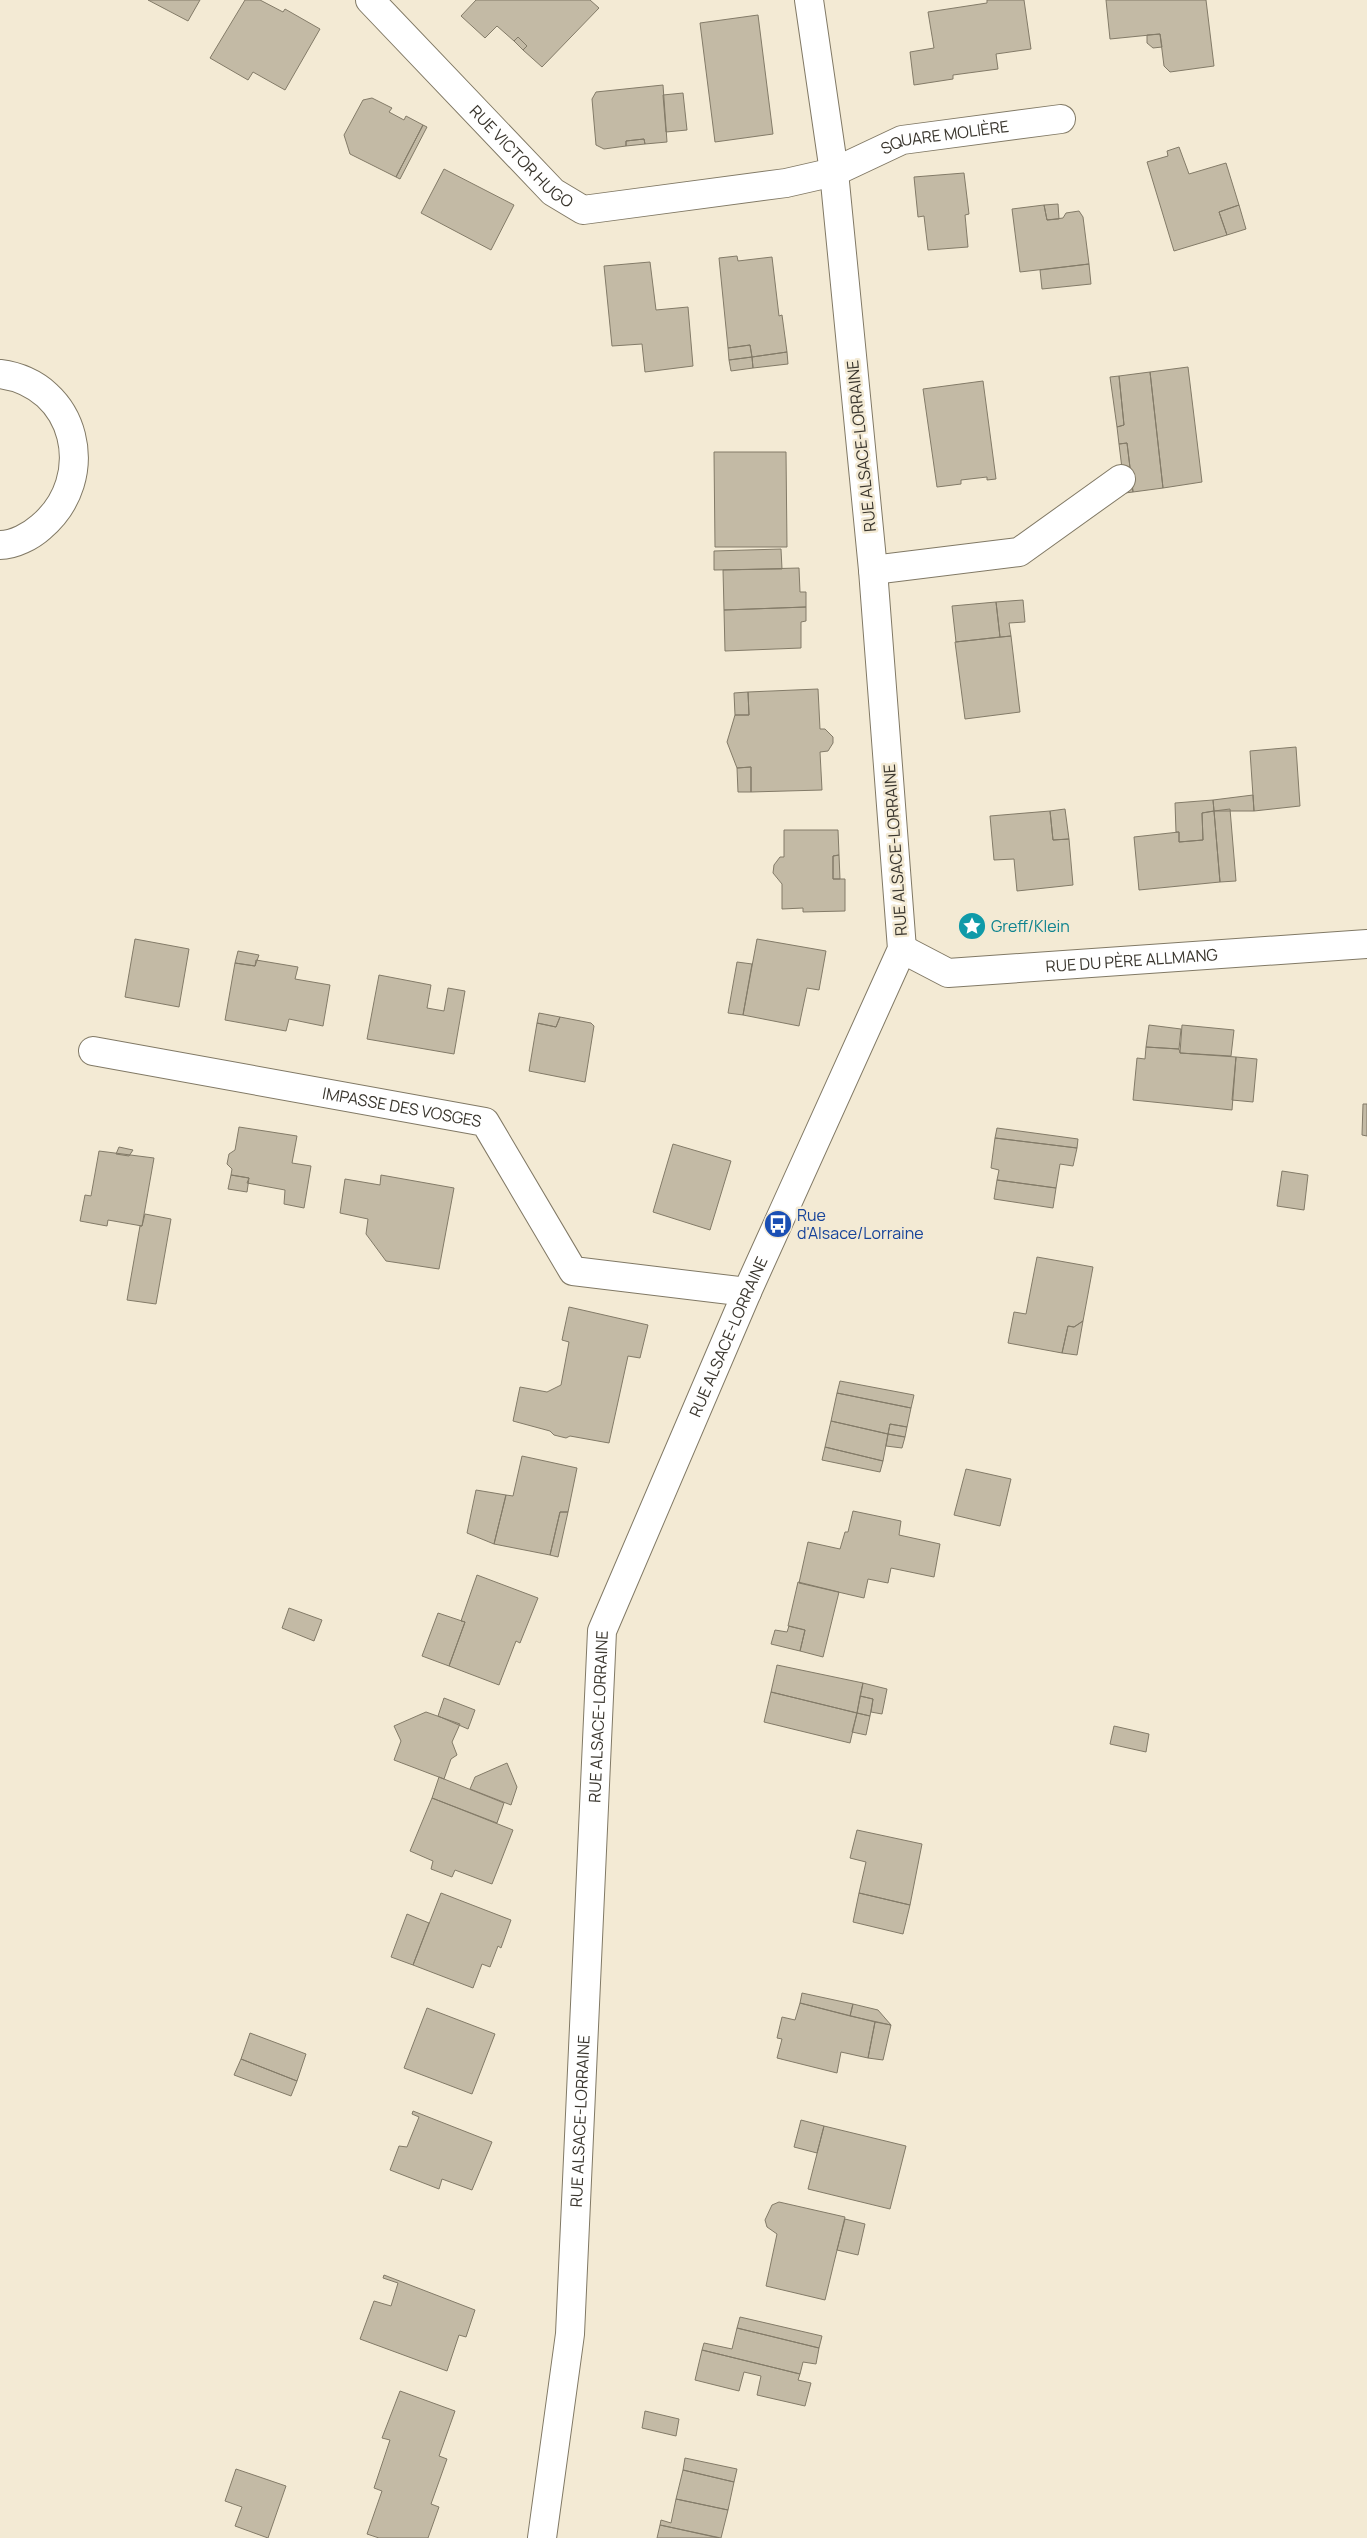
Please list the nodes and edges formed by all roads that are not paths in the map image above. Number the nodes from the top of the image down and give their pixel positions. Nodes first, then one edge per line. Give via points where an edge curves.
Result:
1 (370, 0) edge
2 (809, 0) edge
3 (1061, 119) dead end
4 (834, 172) junction
5 (0, 374) edge
6 (1121, 480) dead end
7 (0, 545) edge
8 (873, 570) junction
9 (1367, 944) edge
10 (902, 949) junction
11 (93, 1051) dead end
12 (748, 1292) junction
13 (542, 2538) edge

1 - 4 street, RUE VICTOR HUGO via 553,192 583,210 786,183
2 - 4 street, RUE ALSACE-LORRAINE
3 - 4 street, SQUARE MOLIÈRE via 902,140
4 - 8 street, RUE ALSACE-LORRAINE
5 - 7 street via 14,375 40,388 60,409 72,435 75,464 68,491 54,516 32,535
6 - 8 street via 1019,552
8 - 10 street, RUE ALSACE-LORRAINE
9 - 10 street, RUE DU PÈRE ALLMANG via 948,973
10 - 12 street, RUE ALSACE-LORRAINE
11 - 12 street, IMPASSE DES VOSGES via 486,1122 573,1271
12 - 13 street, RUE ALSACE-LORRAINE via 602,1631 570,2334

